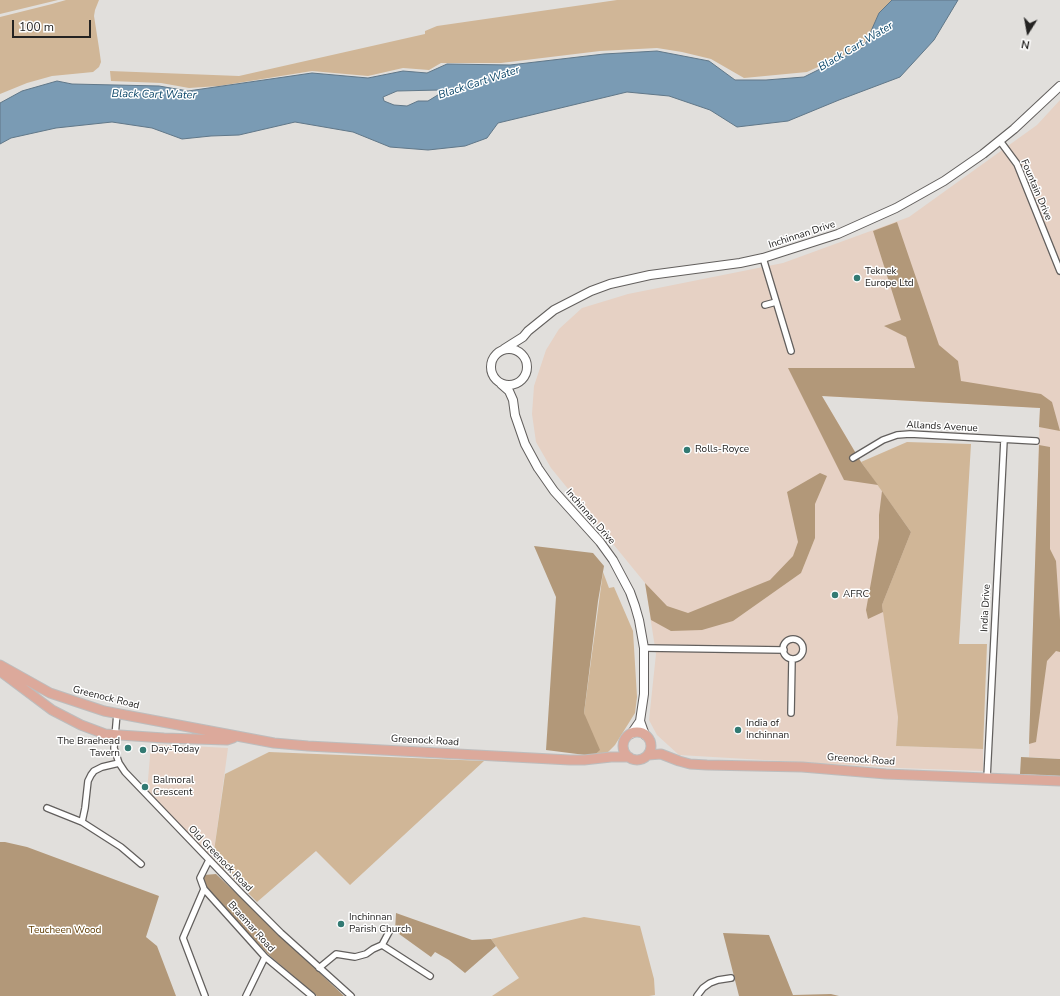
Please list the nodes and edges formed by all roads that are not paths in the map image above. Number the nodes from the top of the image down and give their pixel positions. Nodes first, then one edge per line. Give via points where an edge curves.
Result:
1 (1060, 86) edge
2 (1000, 141) junction
3 (763, 258) junction
4 (1060, 271) edge
5 (776, 302) junction
6 (766, 306) dead end
7 (523, 337) junction
8 (504, 350) junction
9 (791, 351) dead end
10 (522, 354) junction
11 (518, 383) junction
12 (501, 384) junction
13 (513, 400) junction
14 (1004, 440) junction
15 (1036, 440) dead end
16 (853, 458) dead end
17 (644, 648) junction
18 (784, 650) junction
19 (792, 659) junction
20 (0, 665) edge
21 (0, 671) edge
22 (117, 713) junction
23 (791, 713) dead end
24 (640, 721) junction
25 (161, 722) junction
26 (631, 734) junction
27 (114, 735) junction
28 (238, 736) junction
29 (162, 738) junction
30 (647, 738) junction
31 (623, 746) junction
32 (661, 754) junction
33 (648, 755) junction
34 (611, 756) junction
35 (628, 757) junction
36 (119, 763) junction
37 (987, 778) junction
38 (1060, 781) edge
39 (46, 808) dead end
40 (82, 822) junction
41 (209, 860) junction
42 (141, 864) dead end
43 (204, 889) junction
44 (389, 932) dead end
45 (382, 945) junction
46 (265, 957) junction
47 (319, 968) junction
48 (430, 976) dead end
49 (731, 978) dead end
50 (206, 996) edge
51 (246, 996) edge
52 (311, 996) edge
53 (351, 996) edge
54 (697, 996) edge

1 - 2 street, Inchinnan Drive
2 - 3 street, Inchinnan Drive via 951,177 896,208 838,234
2 - 4 street, Fountain Drive via 1017,164
3 - 5 street
3 - 7 street, Inchinnan Drive via 650,275 610,284 579,296 554,310
5 - 6 street
5 - 9 street
7 - 8 street, Inchinnan Drive
7 - 10 street
8 - 10 street via 516,350
8 - 12 street via 498,352 491,362 492,375
10 - 11 street via 528,368
11 - 12 street
11 - 13 street, Inchinnan Drive
12 - 13 street, Inchinnan Drive via 509,391
13 - 17 street, Inchinnan Drive via 515,415 525,444 538,468 554,491 600,542 620,572 635,606
14 - 15 street, Allands Avenue
14 - 16 street, Allands Avenue via 897,435 883,440
14 - 37 street, India Drive
17 - 18 street
17 - 24 street, Inchinnan Drive via 644,694
18 - 19 street via 786,656
18 - 19 street via 787,641 799,641 803,646 803,652 799,657
19 - 23 street
20 - 22 main road, Greenock Road via 50,693
21 - 27 main road, Greenock Road via 52,710 81,725
22 - 25 main road, Greenock Road
22 - 27 street, Old Greenock Road
24 - 26 street, Inchinnan Drive
24 - 30 street, Inchinnan Drive
25 - 28 main road, Greenock Road
25 - 29 main road
26 - 30 main road via 638,733
26 - 31 main road
27 - 29 main road, Greenock Road
27 - 36 street, Old Greenock Road via 114,748
28 - 29 main road, Greenock Road via 226,740
28 - 34 main road, Greenock Road via 308,746 584,760
30 - 32 main road, Greenock Road
30 - 33 main road via 650,750
31 - 34 main road
31 - 35 main road
32 - 33 main road, Greenock Road
32 - 37 main road, Greenock Road via 690,764 802,767 886,774
33 - 35 main road via 638,760
34 - 35 main road, Greenock Road
36 - 40 street via 102,767 91,775
36 - 41 street, Old Greenock Road
37 - 38 main road, Greenock Road
39 - 40 street
40 - 42 street via 121,847
41 - 43 street via 200,878
41 - 47 street, Old Greenock Road
43 - 46 street, Braemar Road
43 - 50 street via 183,938
44 - 45 street
45 - 47 street via 360,956 336,954
45 - 48 street
46 - 51 street
46 - 52 street, Braemar Road
47 - 53 street, Old Greenock Road
49 - 54 street via 710,983

